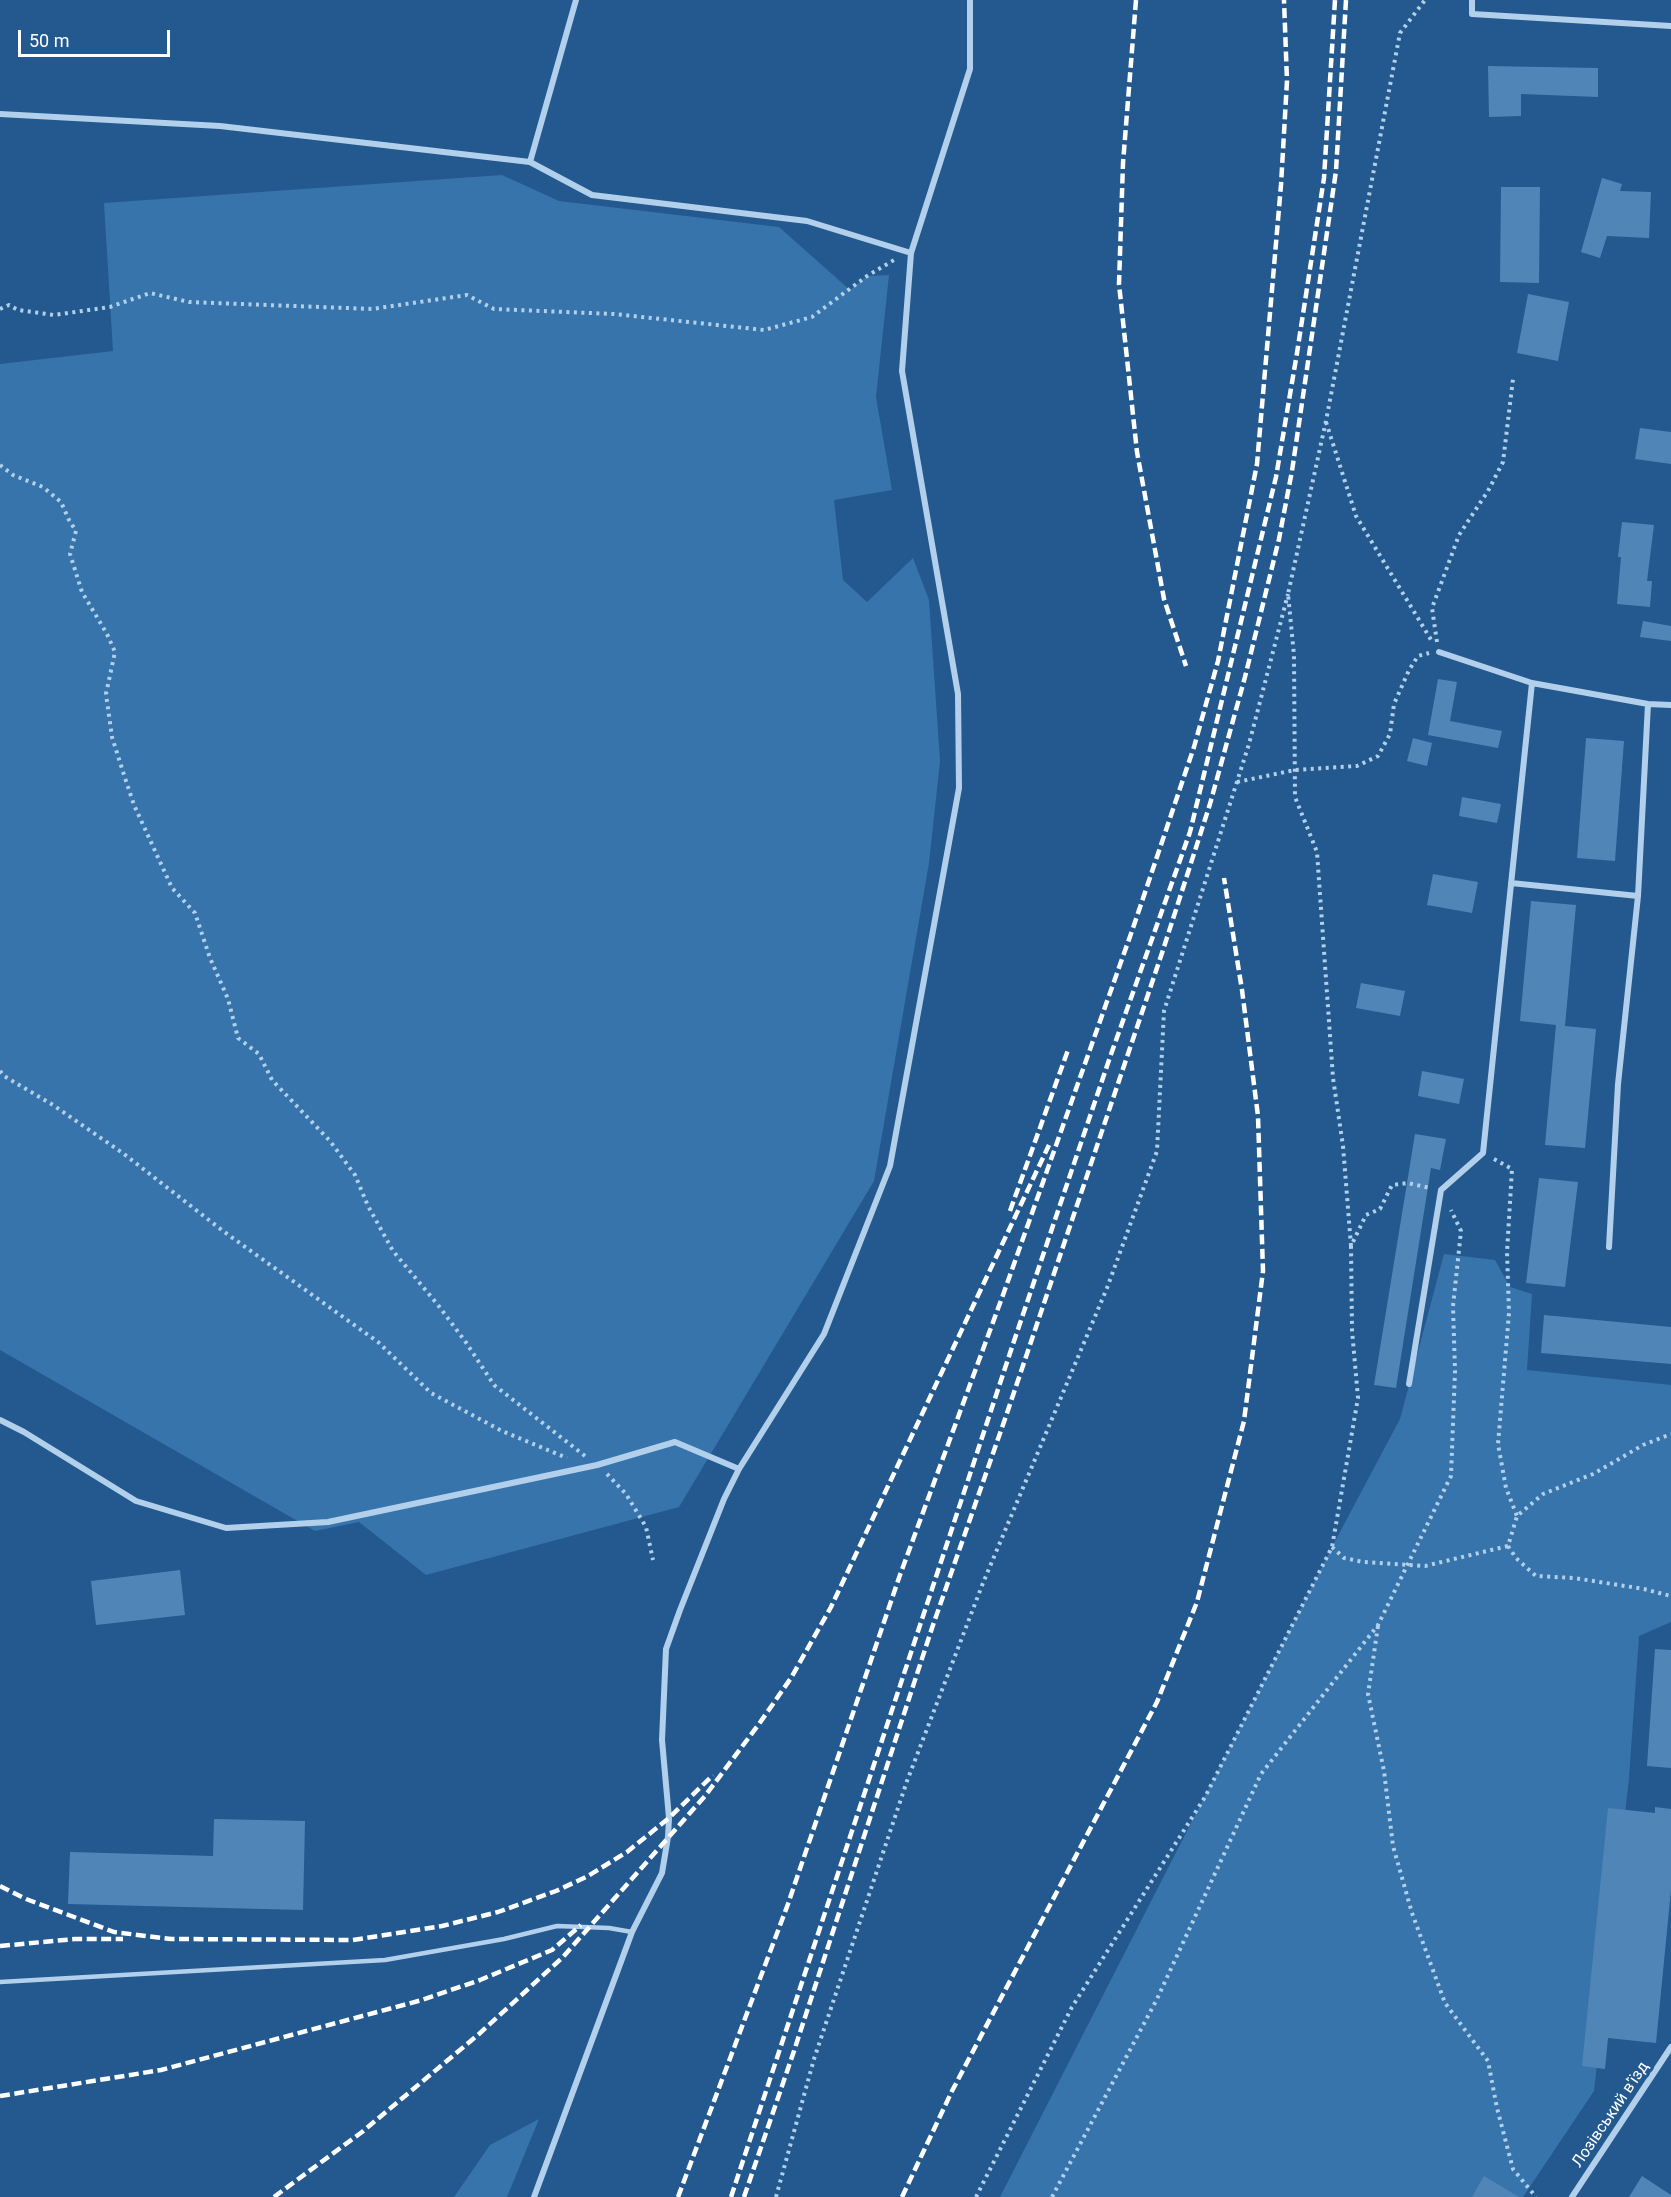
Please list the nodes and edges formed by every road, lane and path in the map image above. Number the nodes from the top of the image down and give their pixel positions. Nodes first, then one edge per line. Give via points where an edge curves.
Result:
1 (576, 0) edge
2 (970, 0) edge
3 (1425, 0) edge
4 (1472, 0) edge
5 (1671, 26) edge
6 (0, 114) edge
7 (530, 162) junction
8 (911, 253) junction
9 (902, 255) dead end
10 (0, 309) edge
11 (1513, 379) dead end
12 (1326, 421) junction
13 (0, 465) edge
14 (1288, 594) junction
15 (1438, 651) junction
16 (1532, 683) junction
17 (1648, 704) junction
18 (1671, 705) edge
19 (1295, 770) junction
20 (1237, 782) junction
21 (1511, 883) junction
22 (1638, 896) junction
23 (0, 1071) edge
24 (1483, 1153) junction
25 (1441, 1190) junction
26 (1351, 1246) junction
27 (1609, 1247) dead end
28 (1409, 1384) dead end
29 (0, 1420) edge
30 (1671, 1434) edge
31 (597, 1465) junction
32 (740, 1469) junction
33 (1517, 1516) junction
34 (1508, 1546) junction
35 (1332, 1547) junction
36 (653, 1560) dead end
37 (1408, 1564) junction
38 (1671, 1596) edge
39 (1378, 1625) junction
40 (632, 1932) junction
41 (0, 1982) edge
42 (1671, 2047) edge
43 (534, 2197) edge
44 (776, 2197) edge
45 (976, 2197) edge
46 (1052, 2197) edge
47 (1536, 2197) edge
48 (1572, 2197) edge

1 - 7 street
2 - 8 street via 970,69
3 - 12 path via 1400,33
4 - 5 street via 1472,14
6 - 7 street via 220,126
7 - 8 street via 592,195 807,221
8 - 32 street via 902,371 958,694 959,788 890,1166 824,1334
9 - 10 path via 812,317 764,330 614,314 494,309 467,296 372,309 189,302 150,293 110,307 54,315 9,305
11 - 15 path via 1503,462 1459,535 1432,608
12 - 14 path
12 - 15 path via 1356,516
13 - 31 path via 43,487 61,502 76,531 70,554 82,592 115,652 106,694 112,737 124,775 172,888 195,913 228,999 238,1038 259,1054 272,1080 330,1141 354,1175 393,1251 438,1305 494,1385
14 - 19 path via 1294,655
14 - 20 path
15 - 16 street
15 - 19 path via 1419,656 1409,670 1394,704 1390,734 1378,756 1357,766
16 - 17 street
16 - 21 street
17 - 18 street
17 - 22 street
19 - 20 path
19 - 26 path via 1295,797 1317,852 1333,1078
20 - 44 path via 1164,1011 1157,1151 1107,1288 983,1582 907,1781 814,2059
21 - 22 street
21 - 24 street
22 - 27 street via 1618,1084
23 - 31 path via 124,1154 378,1342 431,1393 558,1456
24 - 25 street
24 - 33 path via 1512,1169 1507,1252 1509,1313 1498,1444 1506,1488
25 - 26 path via 1408,1183 1392,1185 1380,1209 1366,1215
25 - 28 street
25 - 37 path via 1461,1231 1453,1306 1452,1476
26 - 35 path via 1358,1398
29 - 31 street via 136,1501 226,1528 328,1522
30 - 33 path via 1642,1445 1593,1474 1543,1494
31 - 32 street via 675,1442
31 - 36 path via 619,1485 646,1527
32 - 40 street via 724,1499 666,1649 662,1740 668,1837 662,1873
33 - 34 path
34 - 37 path via 1425,1566
34 - 38 path via 1536,1576 1574,1578
35 - 37 path via 1344,1558
35 - 45 path via 1205,1797 1072,2007
37 - 39 path
39 - 46 path via 1261,1774 1157,1999
39 - 47 path via 1368,1694 1384,1771 1393,1846 1412,1913 1445,2003 1488,2061 1513,2169
40 - 41 lane via 557,1926 385,1960
40 - 43 street
42 - 48 street, Лозівський в'їзд

